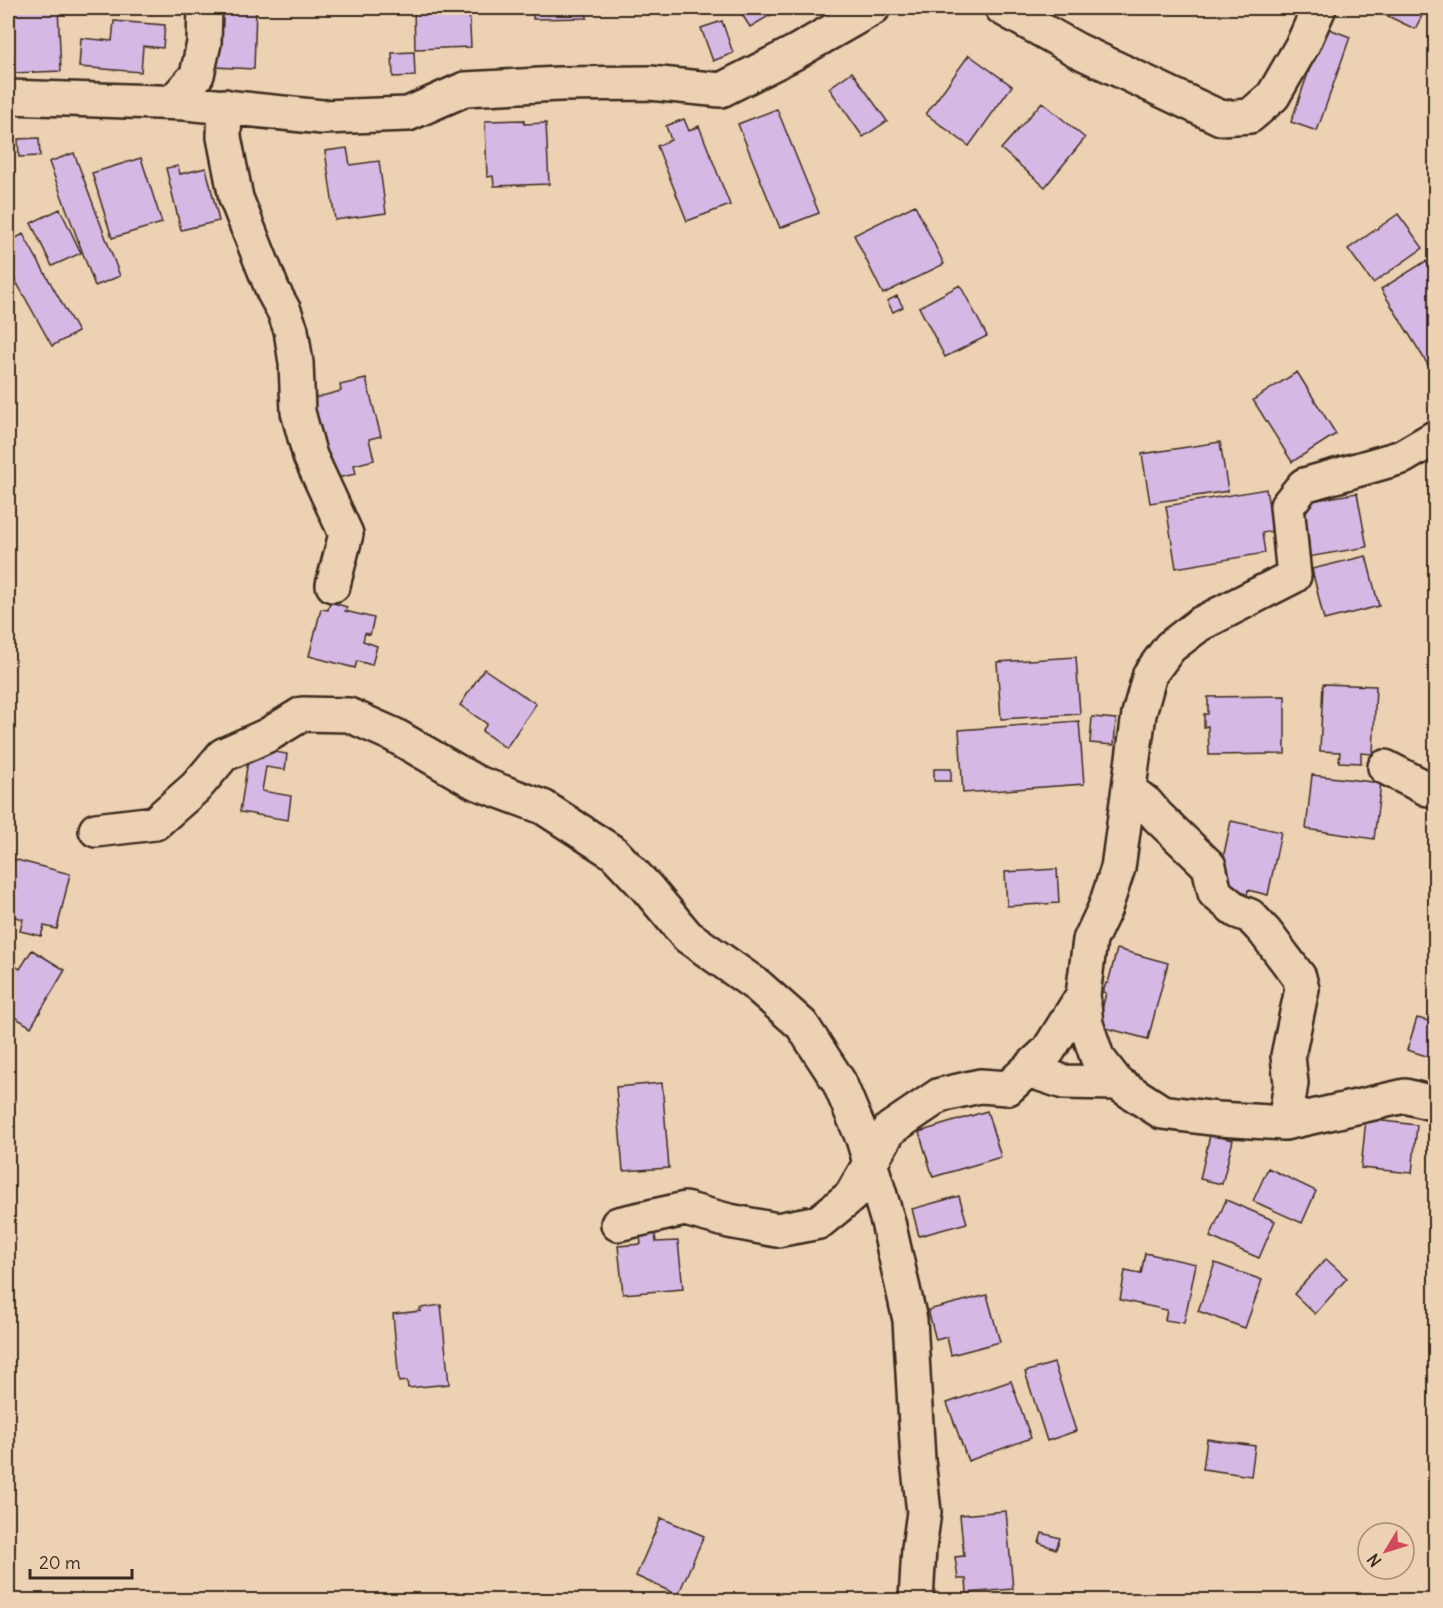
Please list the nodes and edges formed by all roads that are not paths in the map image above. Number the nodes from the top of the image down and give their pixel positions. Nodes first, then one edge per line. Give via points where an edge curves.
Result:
1 (205, 8) edge
2 (873, 8) edge
3 (1002, 8) edge
4 (1319, 8) edge
5 (8, 97) edge
6 (173, 102) junction
7 (225, 106) junction
8 (1436, 437) edge
9 (333, 585) dead end
10 (1385, 767) dead end
11 (1129, 790) junction
12 (1436, 790) edge
13 (96, 830) dead end
14 (1083, 995) junction
15 (1028, 1070) junction
16 (1117, 1083) junction
17 (1436, 1104) edge
18 (1285, 1123) junction
19 (870, 1162) junction
20 (618, 1224) dead end
21 (916, 1600) edge

1 - 6 street via 204,43 197,75
2 - 7 street via 721,90 650,83 465,89 408,114 386,115 322,117
3 - 4 street via 1077,50 1221,118 1250,116 1274,96
5 - 6 street
6 - 7 street
7 - 9 street via 224,136 236,198 273,291 285,311 296,363 298,412 310,456 346,534
8 - 11 street via 1402,457 1304,484 1287,506 1294,576 1200,624 1170,647 1150,674 1138,714
10 - 12 street
11 - 14 street via 1118,868 1106,908 1090,940
11 - 18 street via 1209,866 1215,892 1237,911 1250,916 1299,978 1302,989 1288,1056 1291,1083
13 - 19 street via 155,823 196,787 223,755 302,714 349,715 394,735 475,782 543,807 614,853 687,936 758,986 802,1025 839,1082
14 - 15 street via 1048,1051
14 - 16 street via 1086,1024 1098,1057
15 - 16 street via 1064,1082
15 - 19 street via 1008,1088 980,1086 940,1095 890,1129
16 - 18 street via 1162,1112
17 - 18 street via 1405,1096
19 - 20 street via 851,1196 819,1222 777,1230 685,1209
19 - 21 street via 910,1320 924,1512

